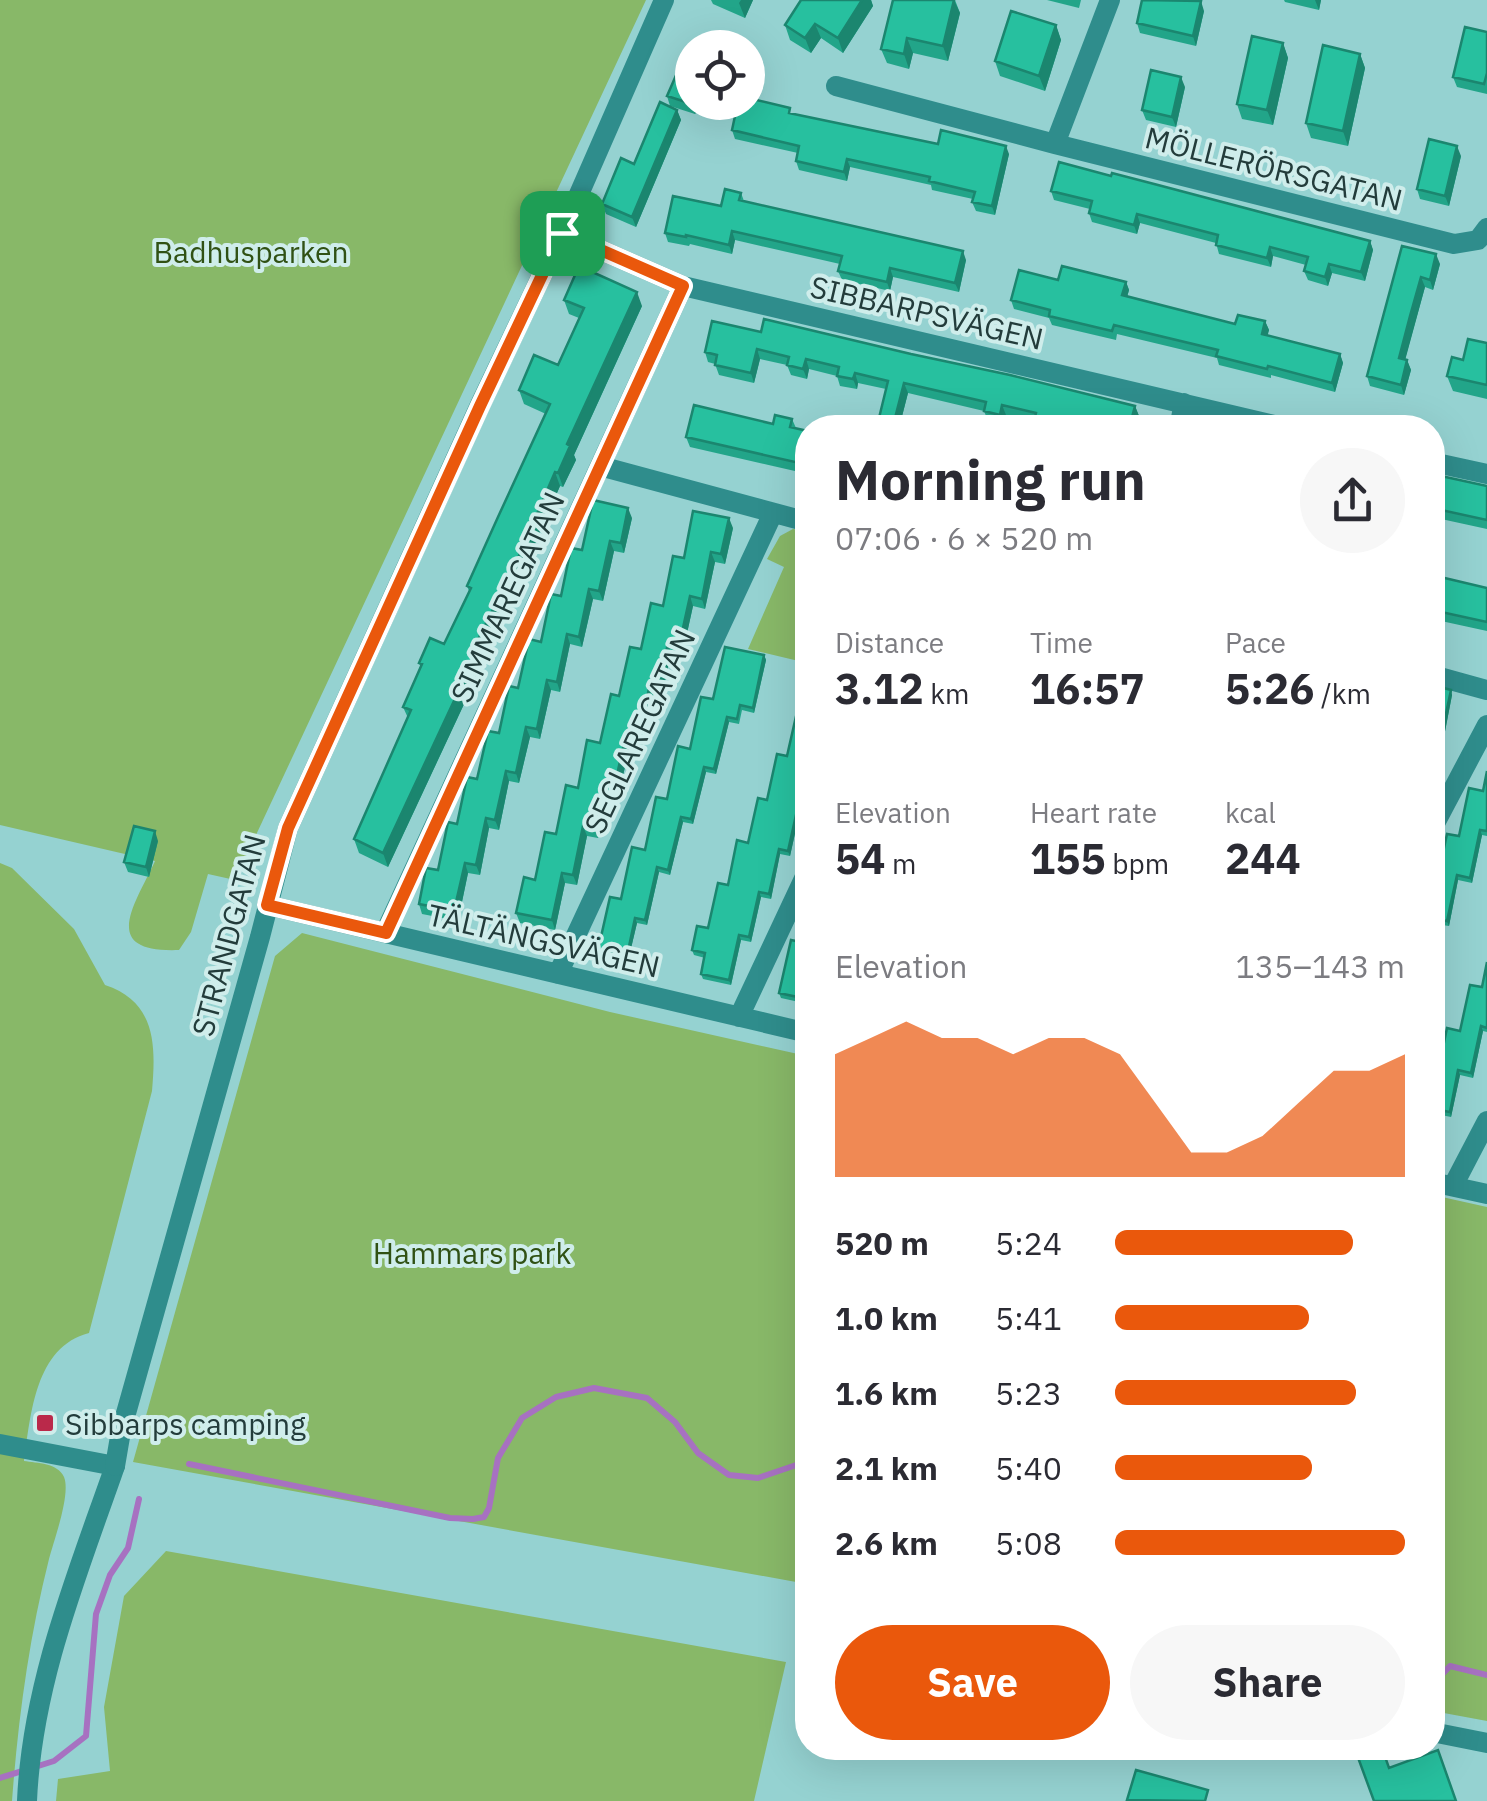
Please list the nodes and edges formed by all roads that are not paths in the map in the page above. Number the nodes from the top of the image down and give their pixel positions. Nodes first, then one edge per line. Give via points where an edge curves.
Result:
1 (664, 0) edge
2 (1110, 0) edge
3 (836, 86) dead end
4 (1055, 144) junction
5 (562, 233) junction
6 (1482, 234) edge
7 (683, 286) junction
8 (1184, 403) junction
9 (1182, 415) edge
10 (1233, 415) edge
11 (1445, 465) edge
12 (600, 466) junction
13 (1487, 474) edge
14 (774, 513) junction
15 (795, 519) edge
16 (1445, 678) edge
17 (1487, 690) edge
18 (1487, 725) edge
19 (1445, 804) edge
20 (795, 898) edge
21 (267, 905) junction
22 (386, 933) junction
23 (558, 974) junction
24 (739, 1017) junction
25 (795, 1030) edge
26 (1487, 1121) edge
27 (1445, 1181) edge
28 (1445, 1184) edge
29 (1487, 1194) edge
30 (0, 1444) edge
31 (115, 1466) junction
32 (1445, 1735) edge
33 (1487, 1744) edge
34 (27, 1794) edge

1 - 5 street, STRANDGATAN
2 - 4 street
3 - 4 street, MÖLLERÖRSGATAN
4 - 6 street, MÖLLERÖRSGATAN via 1454,244
5 - 7 street, SIBBARPSVÄGEN
5 - 21 street, STRANDGATAN via 288,828
7 - 8 street, SIBBARPSVÄGEN
7 - 12 street, SIMMAREGATAN
8 - 9 street
8 - 10 street, SIBBARPSVÄGEN
11 - 13 street
12 - 14 street
12 - 22 street, SIMMAREGATAN
14 - 15 street
14 - 23 street, SEGLAREGATAN
16 - 17 street
18 - 19 street
20 - 24 street
21 - 22 street, TÄLTÄNGSVÄGEN
21 - 31 street, STRANDGATAN
22 - 23 street, TÄLTÄNGSVÄGEN
23 - 24 street, TÄLTÄNGSVÄGEN
24 - 25 street, TÄLTÄNGSVÄGEN
26 - 27 street
28 - 29 street
30 - 31 street
31 - 34 street, STRANDGATAN via 58,1630
32 - 33 street

